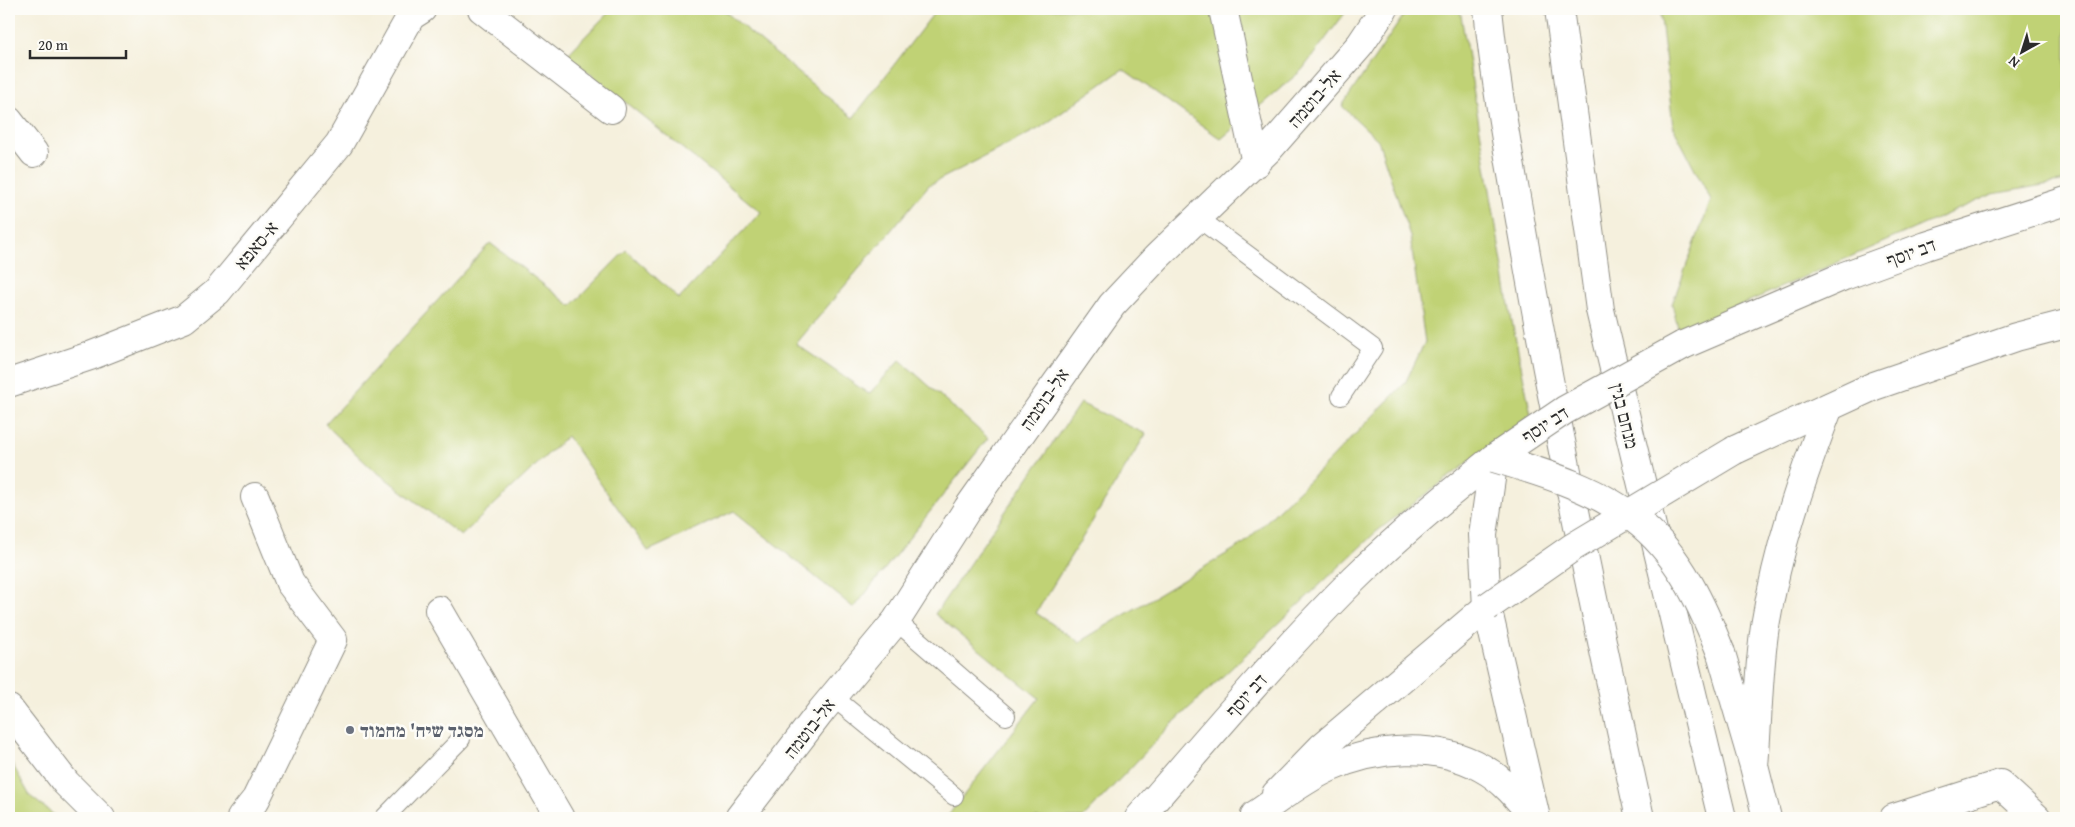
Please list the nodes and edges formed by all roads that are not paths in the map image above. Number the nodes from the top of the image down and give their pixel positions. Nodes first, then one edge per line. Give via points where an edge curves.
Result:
1 (422, 9) edge
2 (482, 9) edge
3 (1223, 9) edge
4 (1384, 9) edge
5 (1488, 9) edge
6 (1559, 9) edge
7 (611, 109) dead end
8 (9, 121) edge
9 (34, 153) dead end
10 (1256, 163) junction
11 (2066, 201) edge
12 (1198, 218) junction
13 (2066, 324) edge
14 (9, 383) edge
15 (1341, 396) dead end
16 (1830, 407) junction
17 (1494, 458) junction
18 (255, 497) dead end
19 (1628, 514) junction
20 (1487, 607) junction
21 (439, 610) dead end
22 (896, 622) junction
23 (833, 697) junction
24 (9, 709) edge
25 (1006, 716) dead end
26 (461, 739) dead end
27 (1754, 766) junction
28 (954, 796) dead end
29 (1254, 817) edge
30 (101, 818) edge
31 (240, 818) edge
32 (384, 818) edge
33 (560, 818) edge
34 (738, 818) edge
35 (1139, 818) edge
36 (1535, 818) edge
37 (1640, 818) edge
38 (1722, 818) edge
39 (1767, 818) edge
40 (1894, 818) edge
41 (2037, 818) edge

1 - 14 main road, א-סאפא via 411,16 339,144 217,292 184,319
2 - 7 main road
3 - 10 main road
4 - 10 main road, אל-בוטמה via 1360,45
5 - 37 main road via 1493,64 1539,327 1588,584
6 - 38 main road, מנחם בגין via 1600,310
8 - 9 main road
10 - 12 main road, אל-בוטמה
11 - 17 main road, דב יוסף, bridge via 1926,246 1683,345 1566,410
12 - 15 lane via 1373,348
12 - 22 main road, אל-בוטמה via 1112,305 968,508
13 - 16 main road via 2016,337 1893,379
16 - 19 main road, bridge via 1735,450
16 - 27 main road via 1792,506 1777,565 1765,627
17 - 19 main road, bridge via 1582,490
17 - 20 main road via 1483,535
17 - 35 main road, דב יוסף via 1432,508 1355,578 1304,630
18 - 31 main road via 290,583 333,640 256,799
19 - 20 main road, bridge
19 - 27 main road, bridge via 1656,538 1700,601 1721,654
20 - 29 main road via 1322,747
20 - 36 main road
21 - 33 main road
22 - 23 main road, אל-בוטמה
22 - 25 lane
23 - 28 lane
23 - 34 main road, אל-בוטמה
24 - 30 main road via 66,782
26 - 32 lane
27 - 39 main road
29 - 36 main road via 1329,768 1359,757 1394,750 1445,754 1481,767 1496,777
40 - 41 main road via 2000,784

